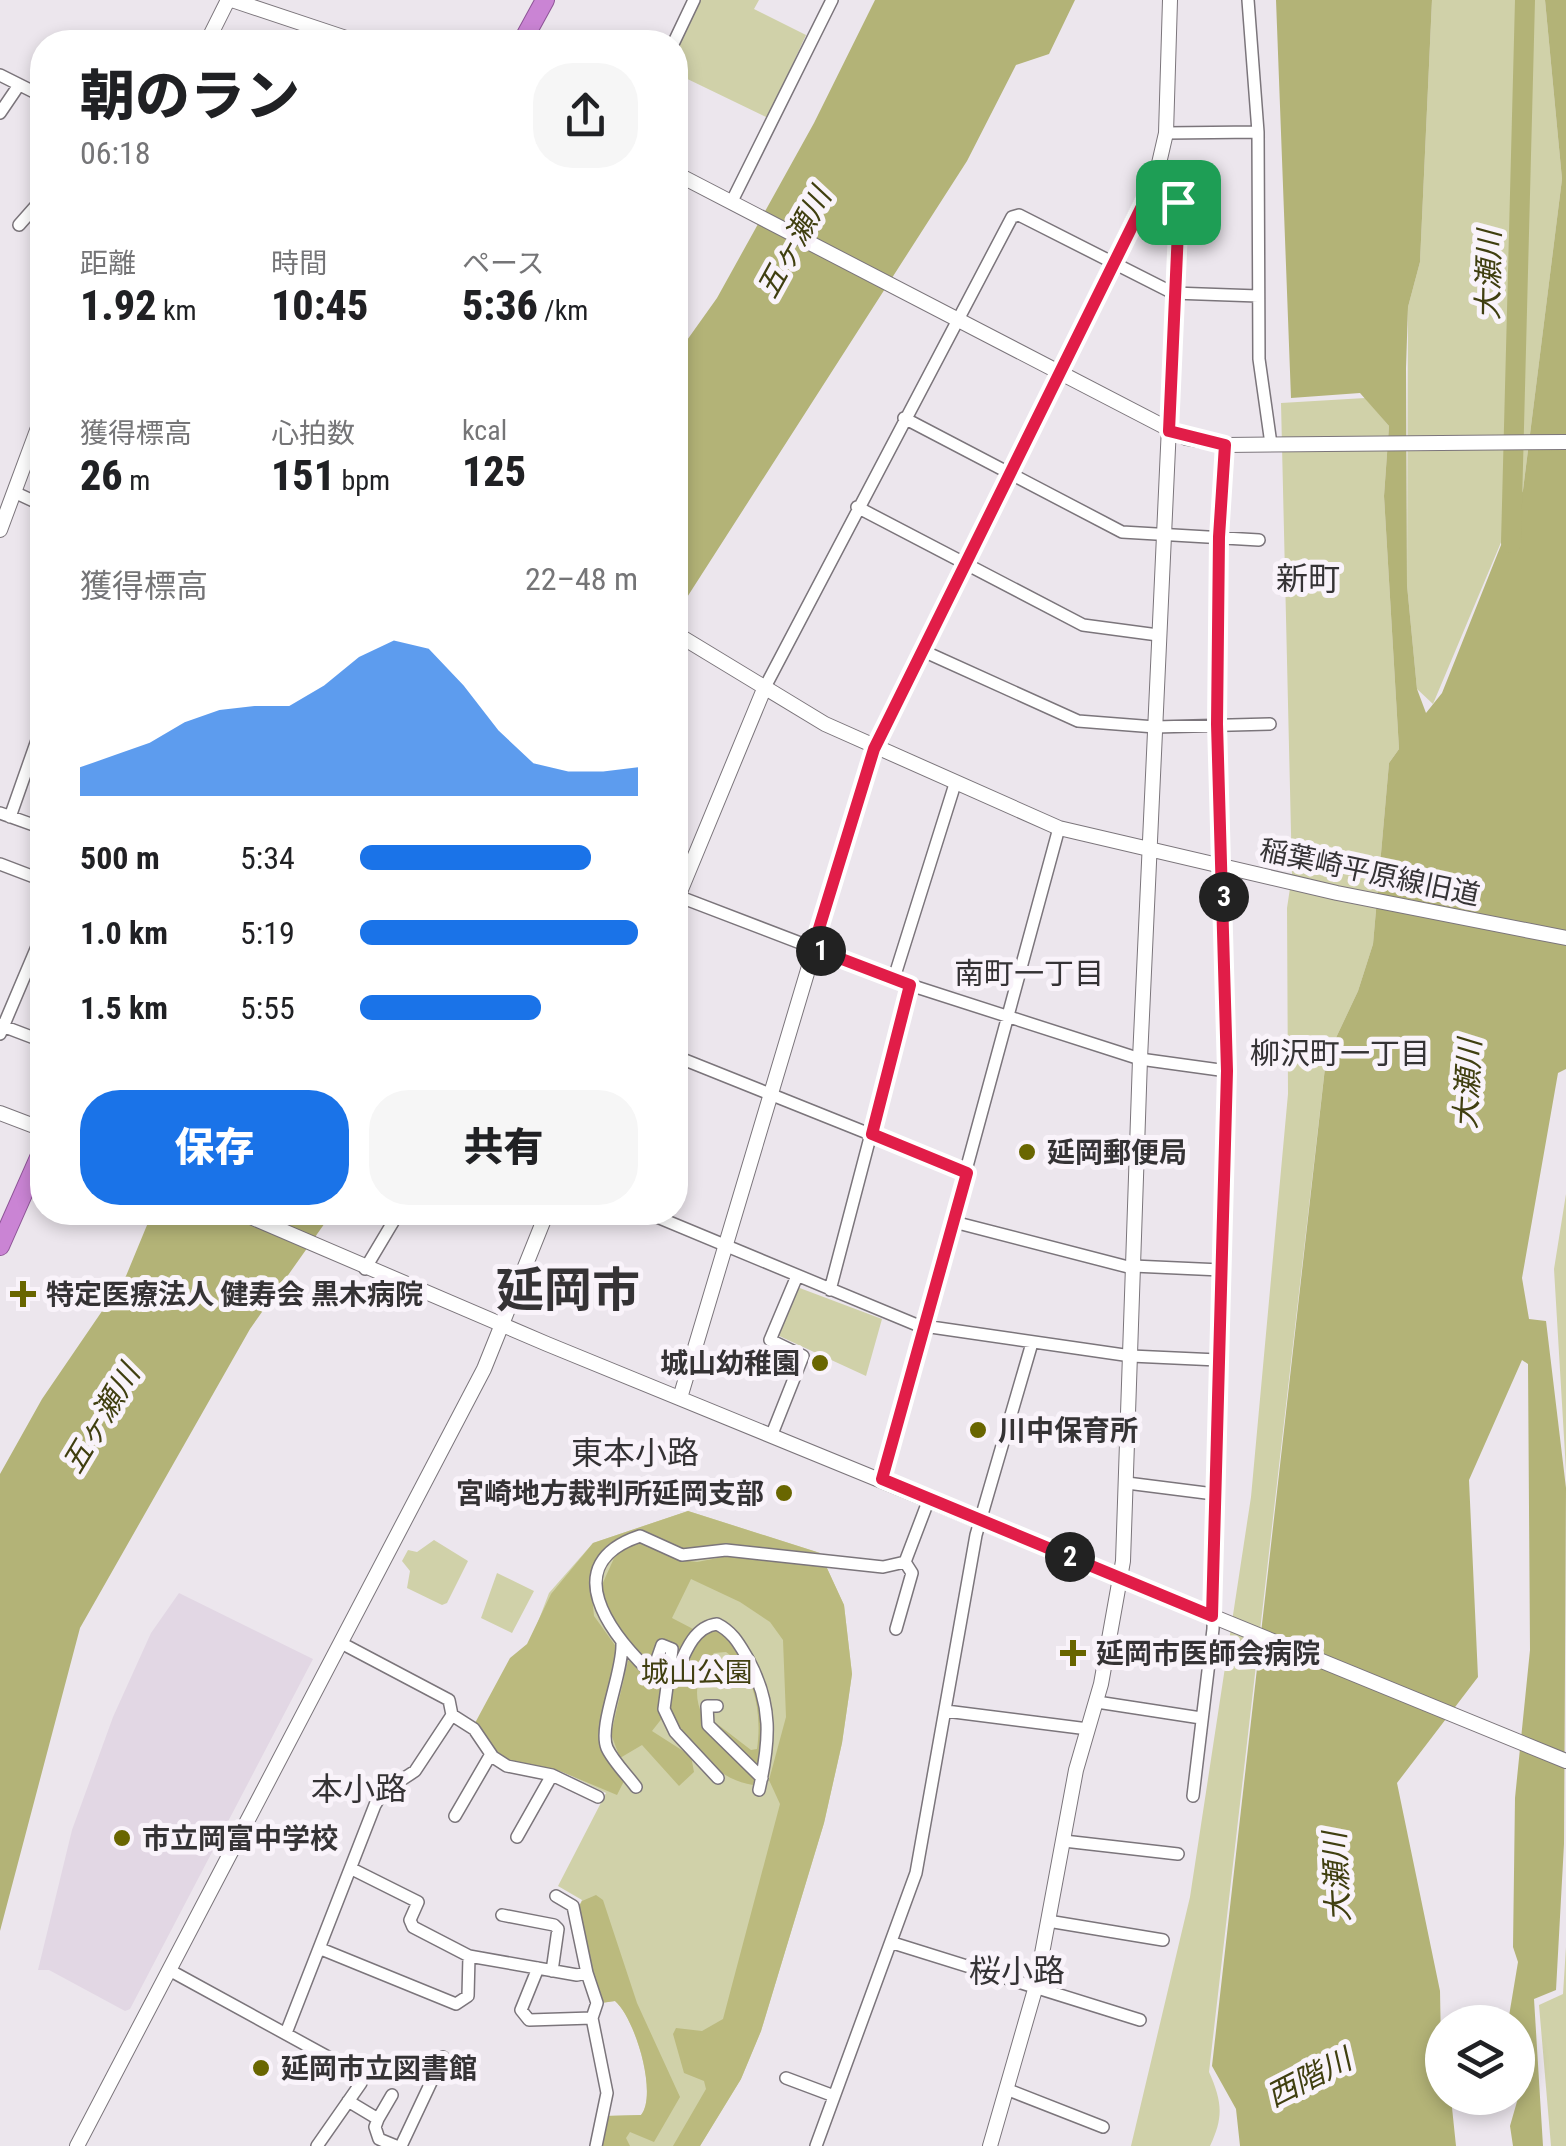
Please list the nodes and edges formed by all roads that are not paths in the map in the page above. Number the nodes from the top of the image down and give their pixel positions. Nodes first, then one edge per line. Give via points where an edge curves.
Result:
1 (230, 0) edge
2 (545, 0) edge
3 (694, 0) edge
4 (1170, 0) edge
5 (1248, 0) edge
6 (827, 2) edge
7 (214, 30) edge
8 (317, 30) edge
9 (529, 30) edge
10 (680, 30) edge
11 (0, 75) edge
12 (20, 84) junction
13 (30, 89) edge
14 (0, 113) edge
15 (1258, 132) junction
16 (1166, 133) junction
17 (688, 179) edge
18 (1151, 188) junction
19 (735, 202) junction
20 (30, 212) edge
21 (18, 225) dead end
22 (1114, 265) junction
23 (1173, 292) junction
24 (1258, 296) junction
25 (957, 319) junction
26 (1060, 372) junction
27 (904, 418) junction
28 (1169, 431) junction
29 (1566, 442) edge
30 (1275, 444) junction
31 (1225, 445) junction
32 (30, 449) edge
33 (1008, 473) junction
34 (14, 492) junction
35 (30, 499) edge
36 (857, 507) junction
37 (1, 527) edge
38 (1163, 535) junction
39 (1219, 537) junction
40 (1259, 540) dead end
41 (964, 563) junction
42 (1158, 635) junction
43 (688, 640) edge
44 (921, 650) junction
45 (764, 689) junction
46 (1217, 724) junction
47 (1270, 724) dead end
48 (1154, 727) junction
49 (874, 749) junction
50 (30, 755) edge
51 (955, 784) junction
52 (5, 815) edge
53 (30, 824) edge
54 (1058, 828) junction
55 (1150, 848) junction
56 (0, 864) edge
57 (1224, 866) junction
58 (688, 870) edge
59 (30, 875) edge
60 (688, 902) edge
61 (1566, 938) edge
62 (813, 948) junction
63 (30, 962) edge
64 (894, 978) junction
65 (910, 985) junction
66 (1010, 1016) junction
67 (1, 1028) edge
68 (30, 1036) edge
69 (1140, 1060) junction
70 (688, 1061) edge
71 (1227, 1071) junction
72 (771, 1094) junction
73 (0, 1112) edge
74 (30, 1125) edge
75 (872, 1134) junction
76 (967, 1173) junction
77 (30, 1178) edge
78 (954, 1222) junction
79 (268, 1225) edge
80 (391, 1225) edge
81 (543, 1225) edge
82 (676, 1225) edge
83 (0, 1246) edge
84 (726, 1246) junction
85 (1132, 1267) junction
86 (365, 1269) junction
87 (1221, 1270) junction
88 (797, 1276) junction
89 (830, 1290) junction
90 (503, 1325) junction
91 (925, 1326) junction
92 (1032, 1343) junction
93 (1130, 1356) junction
94 (1218, 1360) junction
95 (680, 1398) junction
96 (772, 1434) junction
97 (882, 1479) junction
98 (1127, 1483) junction
99 (1214, 1494) junction
100 (929, 1498) junction
101 (980, 1522) junction
102 (905, 1562) junction
103 (1120, 1576) junction
104 (1219, 1619) junction
105 (896, 1629) dead end
106 (343, 1644) junction
107 (622, 1644) junction
108 (1097, 1702) junction
109 (664, 1706) junction
110 (717, 1706) dead end
111 (946, 1711) junction
112 (452, 1715) junction
113 (1201, 1718) junction
114 (1088, 1729) junction
115 (491, 1754) junction
116 (1566, 1761) edge
117 (552, 1775) junction
118 (718, 1778) dead end
119 (636, 1788) dead end
120 (1193, 1796) dead end
121 (598, 1797) dead end
122 (455, 1816) dead end
123 (517, 1837) dead end
124 (1064, 1842) junction
125 (1178, 1854) dead end
126 (352, 1870) junction
127 (556, 1896) dead end
128 (502, 1915) dead end
129 (1048, 1920) junction
130 (1164, 1940) dead end
131 (893, 1943) junction
132 (321, 1949) junction
133 (469, 1956) junction
134 (538, 1968) junction
135 (170, 1971) junction
136 (552, 1971) junction
137 (587, 1973) junction
138 (1036, 1986) junction
139 (592, 2018) junction
140 (1140, 2020) dead end
141 (286, 2032) junction
142 (443, 2057) dead end
143 (786, 2078) dead end
144 (1006, 2089) junction
145 (392, 2095) dead end
146 (834, 2096) junction
147 (348, 2101) junction
148 (378, 2119) junction
149 (1103, 2127) dead end
150 (78, 2146) edge
151 (317, 2146) edge
152 (399, 2146) edge
153 (596, 2146) edge
154 (816, 2146) edge
155 (990, 2146) edge

1 - 7 street
1 - 8 street
2 - 9 highway
3 - 10 street
4 - 16 street
5 - 15 street
6 - 19 street
11 - 12 street
12 - 13 street
12 - 14 street
15 - 16 street
15 - 24 street
16 - 18 street
17 - 19 street
18 - 22 street
18 - 23 street via 1178,202
19 - 25 street
20 - 21 street
22 - 23 street
22 - 25 street via 1012,217
22 - 26 street
23 - 24 street
23 - 28 street
24 - 30 street via 1260,381
25 - 26 street
25 - 27 street
26 - 28 street
26 - 33 street
27 - 33 street
27 - 36 street
28 - 31 street
28 - 38 street
29 - 30 street
30 - 31 street
31 - 39 street
32 - 34 street
33 - 38 street via 1122,532
33 - 41 street
34 - 35 street
34 - 37 street
36 - 41 street
36 - 45 street
38 - 39 street
38 - 42 street
39 - 40 street
39 - 46 street
41 - 42 street via 1083,624
41 - 44 street
42 - 48 street
43 - 45 street, 稲葉崎平原線旧道
44 - 48 street via 1053,714
44 - 49 street
45 - 49 street, 稲葉崎平原線旧道
45 - 58 street
46 - 47 street
46 - 48 street
46 - 57 street
48 - 55 street
49 - 51 street, 稲葉崎平原線旧道
49 - 62 street
50 - 52 street
51 - 54 street, 稲葉崎平原線旧道
51 - 64 street
52 - 53 street
54 - 55 street, 稲葉崎平原線旧道
54 - 66 street
55 - 57 street, 稲葉崎平原線旧道
55 - 69 street
56 - 59 street
57 - 61 street, 稲葉崎平原線旧道
57 - 71 street
60 - 62 street
62 - 64 street
62 - 72 street
63 - 67 street
64 - 65 street
65 - 66 street
65 - 75 street
66 - 69 street
66 - 76 street
67 - 68 street
69 - 71 street
69 - 85 street
70 - 72 street
71 - 87 street
72 - 75 street
72 - 84 street
73 - 74 street
75 - 76 street
75 - 89 street
76 - 78 street
77 - 83 highway
78 - 85 street
78 - 91 street
79 - 86 street
80 - 86 street
81 - 90 street
82 - 84 street
84 - 88 street
84 - 95 street
85 - 87 street
85 - 93 street
86 - 90 street
87 - 94 street
88 - 89 street
88 - 96 street via 770,1340 804,1356
89 - 91 street
90 - 95 street
90 - 106 street
91 - 92 street
91 - 97 street
92 - 93 street
92 - 101 street
93 - 94 street
93 - 98 street
94 - 99 street
95 - 96 street
96 - 97 street
97 - 100 street
98 - 99 street
98 - 103 street
99 - 104 street
100 - 101 street
100 - 102 street
101 - 103 street
101 - 111 street
102 - 105 street via 912,1572
102 - 107 street via 883,1567 726,1550 697,1557 640,1536 606,1558 596,1579 600,1610
103 - 104 street
103 - 108 street
104 - 113 street
104 - 116 street
106 - 112 street via 449,1700
106 - 135 street
107 - 109 street via 648,1672 662,1645 672,1649
107 - 119 street via 605,1735
108 - 113 street
108 - 114 street
109 - 110 street via 694,1637 713,1624 728,1630 766,1700 770,1738 760,1784 708,1724 707,1706
109 - 118 street via 675,1732
111 - 114 street
111 - 131 street via 916,1873
112 - 115 street via 474,1729
112 - 126 street via 415,1771 382,1792
113 - 120 street
114 - 124 street
115 - 117 street via 522,1771
115 - 122 street
117 - 121 street
117 - 123 street
124 - 125 street
124 - 129 street
126 - 132 street
126 - 133 street via 418,1902 410,1920 414,1927
127 - 137 street via 573,1906
128 - 136 street via 554,1925
129 - 130 street
129 - 138 street
131 - 138 street
131 - 146 street
132 - 133 street via 456,2004 468,1996
132 - 141 street
133 - 134 street
134 - 136 street
134 - 139 street via 524,2016
135 - 141 street
135 - 150 street
136 - 137 street
137 - 139 street via 596,2003
138 - 140 street
138 - 144 street
139 - 153 street via 607,2093
141 - 147 street via 359,2074 361,2083
142 - 152 street
143 - 146 street
144 - 149 street
144 - 155 street
145 - 148 street
146 - 154 street
147 - 148 street
147 - 151 street
148 - 152 street via 379,2138

